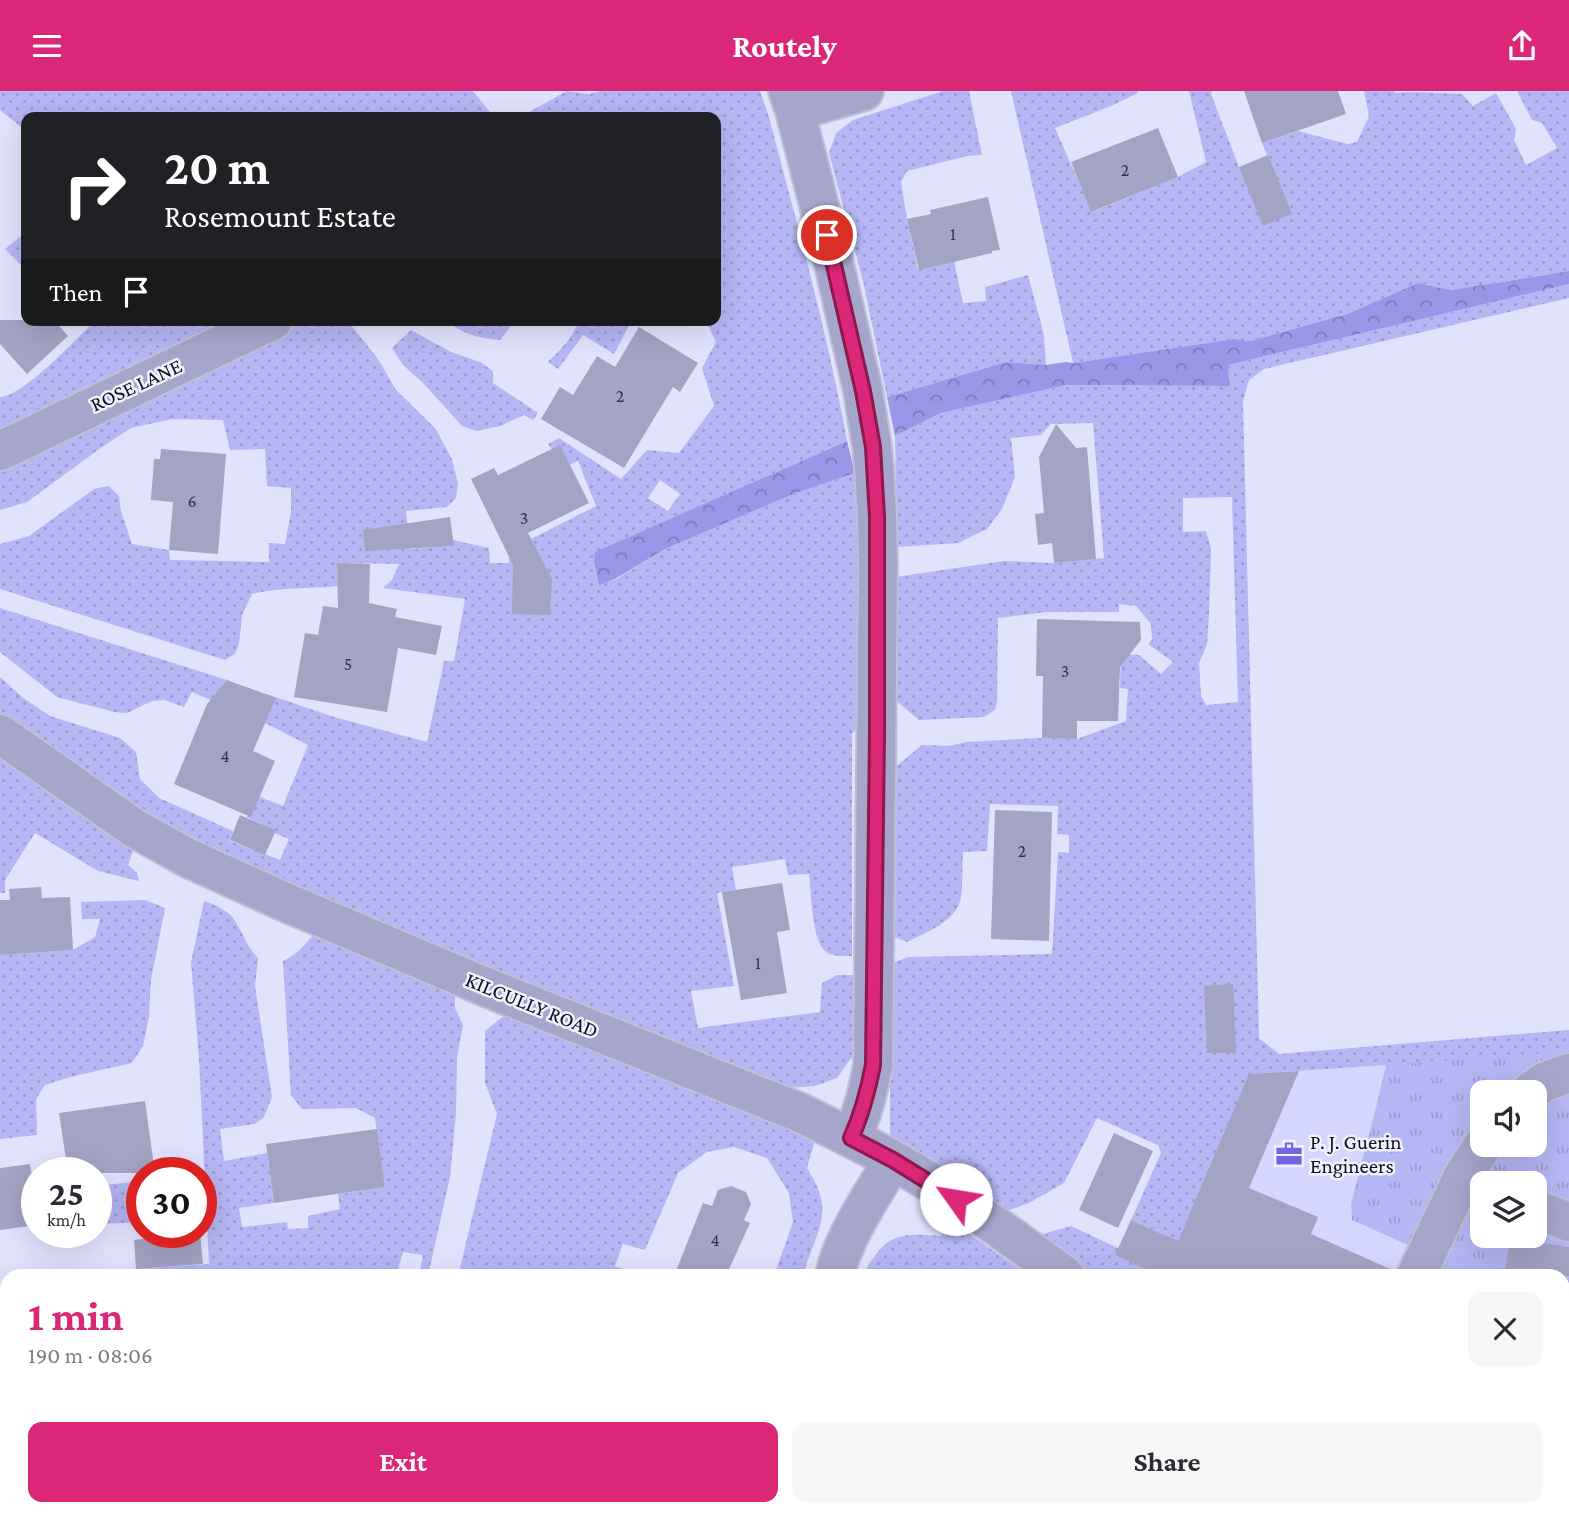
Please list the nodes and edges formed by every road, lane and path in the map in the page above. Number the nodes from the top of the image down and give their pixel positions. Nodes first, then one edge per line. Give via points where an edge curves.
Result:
1 (864, 91) edge
2 (792, 101) edge
3 (260, 326) edge
4 (0, 451) edge
5 (0, 734) edge
6 (1569, 1073) edge
7 (1547, 1081) edge
8 (851, 1138) junction
9 (893, 1160) junction
10 (1470, 1189) edge
11 (1547, 1214) edge
12 (1569, 1222) edge
13 (836, 1269) edge
14 (1055, 1269) edge
15 (1420, 1269) edge

1 - 2 street
2 - 8 street via 863,391 873,447 877,517 873,1065 868,1095
3 - 4 street, ROSE LANE
5 - 8 street, KILCULLY ROAD via 134,828 188,858 488,988 801,1113
6 - 7 street
8 - 9 street, KILCULLY ROAD
9 - 13 street
9 - 14 street, KILCULLY ROAD
10 - 15 street
11 - 12 street

